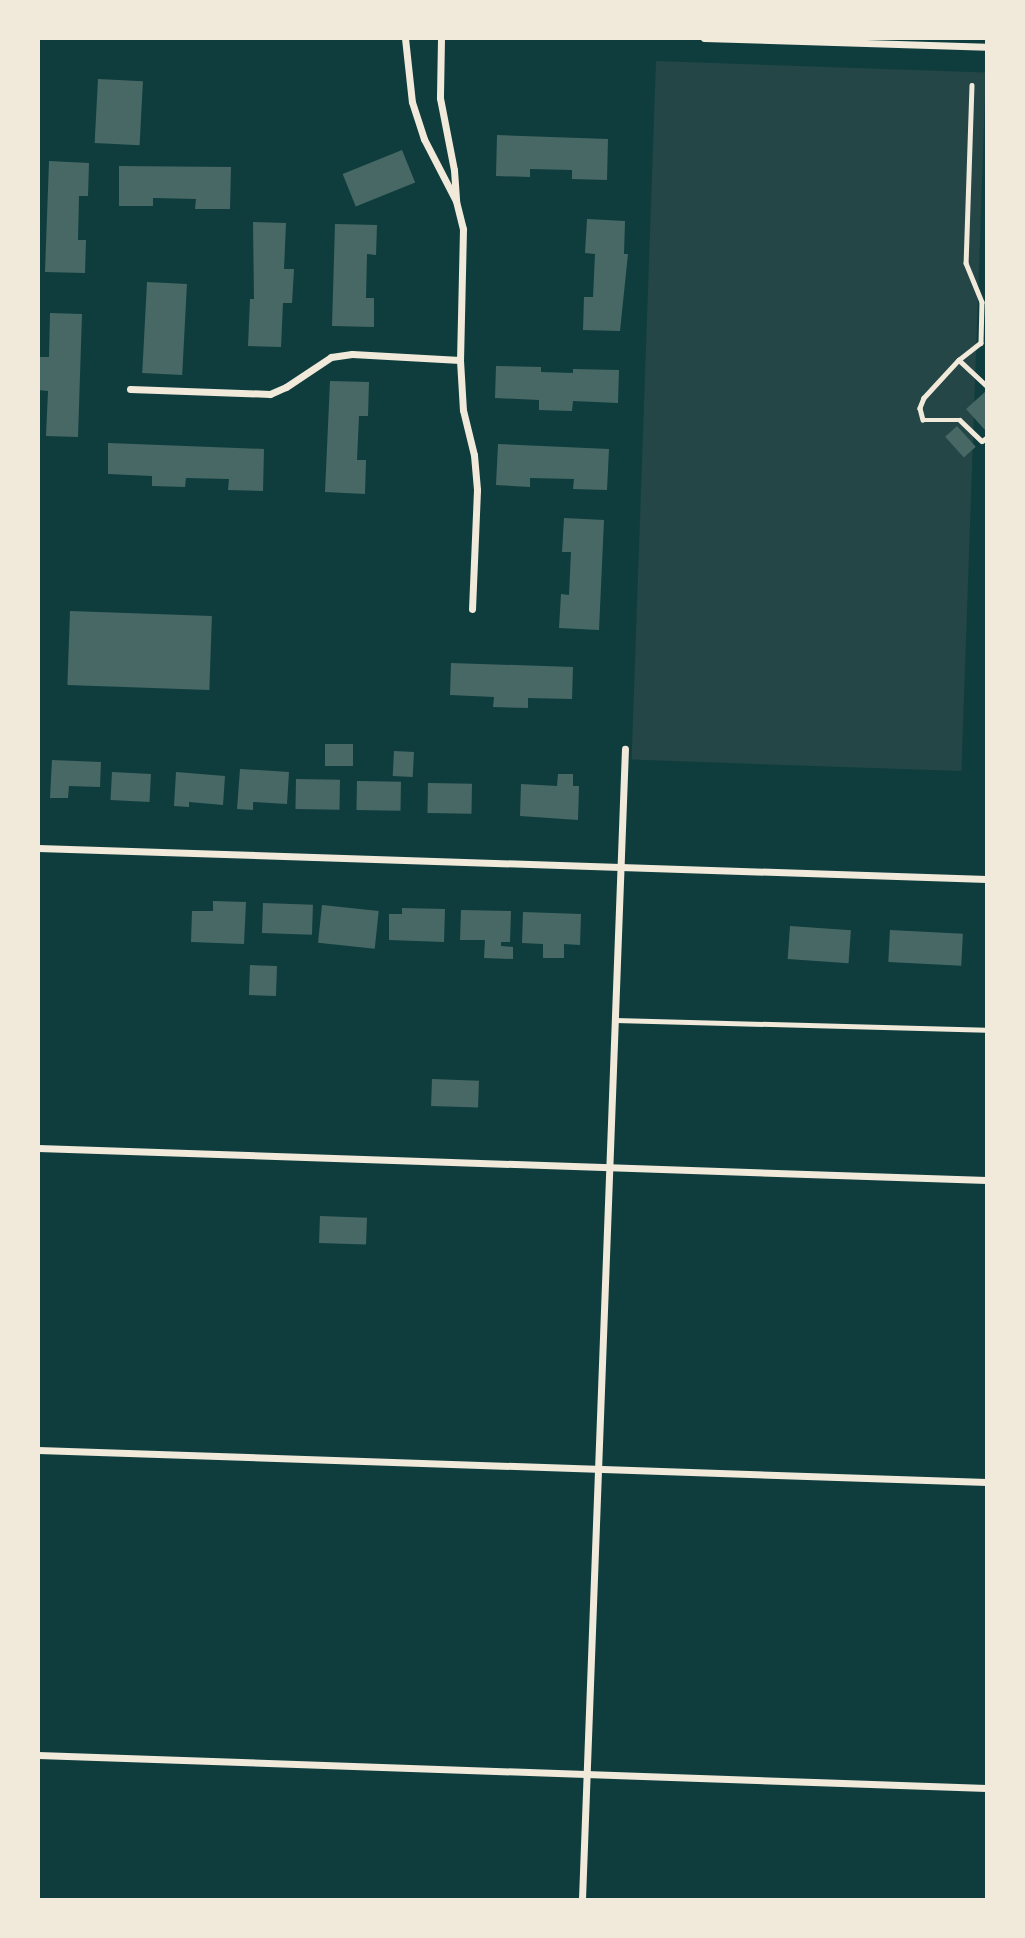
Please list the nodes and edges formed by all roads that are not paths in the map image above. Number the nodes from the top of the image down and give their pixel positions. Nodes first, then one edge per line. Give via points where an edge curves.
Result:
1 (405, 38) edge
2 (441, 38) edge
3 (704, 38) edge
4 (955, 42) edge
5 (986, 47) edge
6 (456, 201) junction
7 (460, 360) junction
8 (130, 389) dead end
9 (472, 609) dead end
10 (625, 749) dead end
11 (38, 848) edge
12 (621, 866) junction
13 (986, 879) edge
14 (615, 1020) junction
15 (986, 1030) edge
16 (38, 1148) edge
17 (610, 1167) junction
18 (986, 1181) edge
19 (38, 1450) edge
20 (598, 1467) junction
21 (986, 1482) edge
22 (38, 1755) edge
23 (586, 1773) junction
24 (986, 1788) edge
25 (582, 1899) edge

1 - 6 street via 412,102 428,149
2 - 6 street via 440,98
3 - 4 street
4 - 5 street
6 - 7 street via 463,229
7 - 8 street via 331,356 271,394
7 - 9 street via 463,410 477,490
10 - 12 street
11 - 12 street
12 - 13 street
12 - 14 street
14 - 15 lane
14 - 17 street
16 - 17 street
17 - 18 street
17 - 20 street
19 - 20 street
20 - 21 street
20 - 23 street
22 - 23 street
23 - 24 street
23 - 25 street

